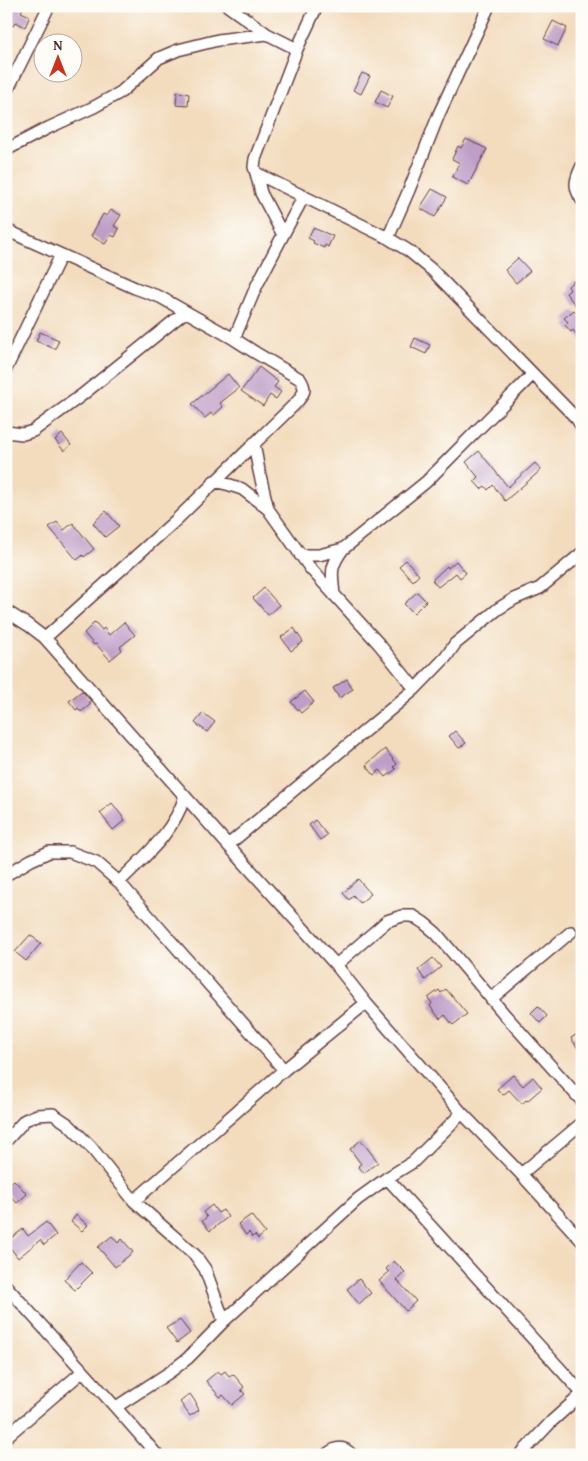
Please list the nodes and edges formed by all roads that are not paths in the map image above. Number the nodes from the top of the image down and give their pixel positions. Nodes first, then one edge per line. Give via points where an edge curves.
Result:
1 (49, 6) edge
2 (228, 6) edge
3 (317, 6) edge
4 (489, 6) edge
5 (267, 34) junction
6 (297, 49) junction
7 (6, 93) edge
8 (6, 150) edge
9 (582, 166) edge
10 (256, 173) junction
11 (304, 196) junction
12 (582, 200) edge
13 (6, 230) edge
14 (283, 234) junction
15 (388, 238) junction
16 (61, 255) junction
17 (185, 312) junction
18 (234, 339) junction
19 (6, 369) edge
20 (533, 374) junction
21 (582, 427) edge
22 (6, 432) edge
23 (254, 444) junction
24 (214, 481) junction
25 (268, 509) junction
26 (343, 549) junction
27 (582, 552) edge
28 (300, 555) junction
29 (334, 595) junction
30 (9, 614) edge
31 (45, 638) junction
32 (415, 689) junction
33 (185, 796) junction
34 (228, 845) junction
35 (6, 875) edge
36 (119, 882) junction
37 (571, 932) dead end
38 (336, 965) junction
39 (491, 999) junction
40 (366, 1003) junction
41 (284, 1070) junction
42 (582, 1101) edge
43 (462, 1113) junction
44 (582, 1123) edge
45 (6, 1140) edge
46 (521, 1174) junction
47 (386, 1178) junction
48 (134, 1200) junction
49 (582, 1241) edge
50 (6, 1286) edge
51 (224, 1321) junction
52 (82, 1372) junction
53 (582, 1393) edge
54 (116, 1407) junction
55 (6, 1437) edge
56 (157, 1455) edge
57 (326, 1455) edge
58 (352, 1455) edge
59 (520, 1455) edge

1 - 7 street
2 - 5 street
3 - 6 street
4 - 15 street via 438,114
5 - 6 street
5 - 8 street via 218,40 159,58 121,92
6 - 10 street via 255,159
9 - 12 street via 576,185
10 - 11 street
10 - 14 street via 261,193
11 - 14 street
11 - 15 street
13 - 16 street
14 - 18 street
15 - 20 street via 432,270
16 - 17 street via 160,297
16 - 19 street
17 - 18 street
17 - 22 street via 33,431 22,434
18 - 23 street via 300,379 304,386 304,393 297,402
20 - 21 street
20 - 26 street via 426,482
23 - 24 street
23 - 25 street
24 - 25 street via 242,489
24 - 31 street via 175,521
25 - 28 street
26 - 28 street
26 - 29 street via 334,560 332,569
27 - 32 street via 540,588 498,609 455,644
28 - 29 street
29 - 32 street
30 - 31 street
31 - 33 street
32 - 34 street
33 - 34 street
33 - 36 street via 173,824
34 - 38 street
35 - 36 street via 50,852 70,852 96,862
36 - 41 street
37 - 39 street
38 - 39 street via 387,921 413,916 436,933
38 - 40 street
39 - 42 street
40 - 41 street
40 - 43 street
41 - 48 street
43 - 46 street
43 - 47 street via 413,1162
44 - 46 street
45 - 48 street via 25,1120 52,1114 68,1124 90,1147
46 - 49 street
47 - 51 street via 358,1199
47 - 53 street
48 - 51 street via 195,1255 205,1269
50 - 52 street
51 - 54 street via 188,1358
52 - 54 street
52 - 55 street
53 - 59 street
54 - 56 street
57 - 58 street via 340,1447

